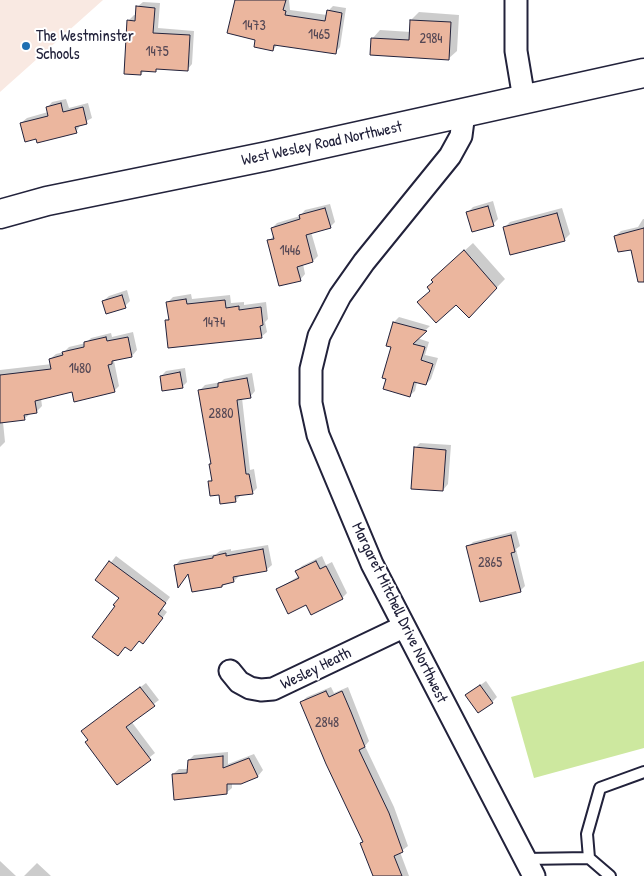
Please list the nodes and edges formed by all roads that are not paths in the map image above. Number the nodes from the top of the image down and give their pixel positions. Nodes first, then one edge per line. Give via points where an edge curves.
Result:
1 (516, 0) edge
2 (644, 73) edge
3 (524, 99) junction
4 (464, 113) junction
5 (0, 214) edge
6 (403, 627) junction
7 (230, 671) dead end
8 (644, 772) edge
9 (589, 858) junction
10 (529, 867) edge
11 (610, 876) edge

1 - 3 street via 516,51
2 - 3 street, West Wesley Road Northwest
3 - 4 street, West Wesley Road Northwest
4 - 5 street, West Wesley Road Northwest via 47,201
4 - 6 street, Margaret Mitchell Drive Northwest via 461,136 450,156 340,296 319,336 311,369 310,403 318,436 372,564
6 - 7 street, Wesley Heath via 273,689 250,688 239,682
6 - 10 street, Margaret Mitchell Drive Northwest
8 - 9 lane via 600,788 587,834
9 - 10 lane
9 - 11 lane

